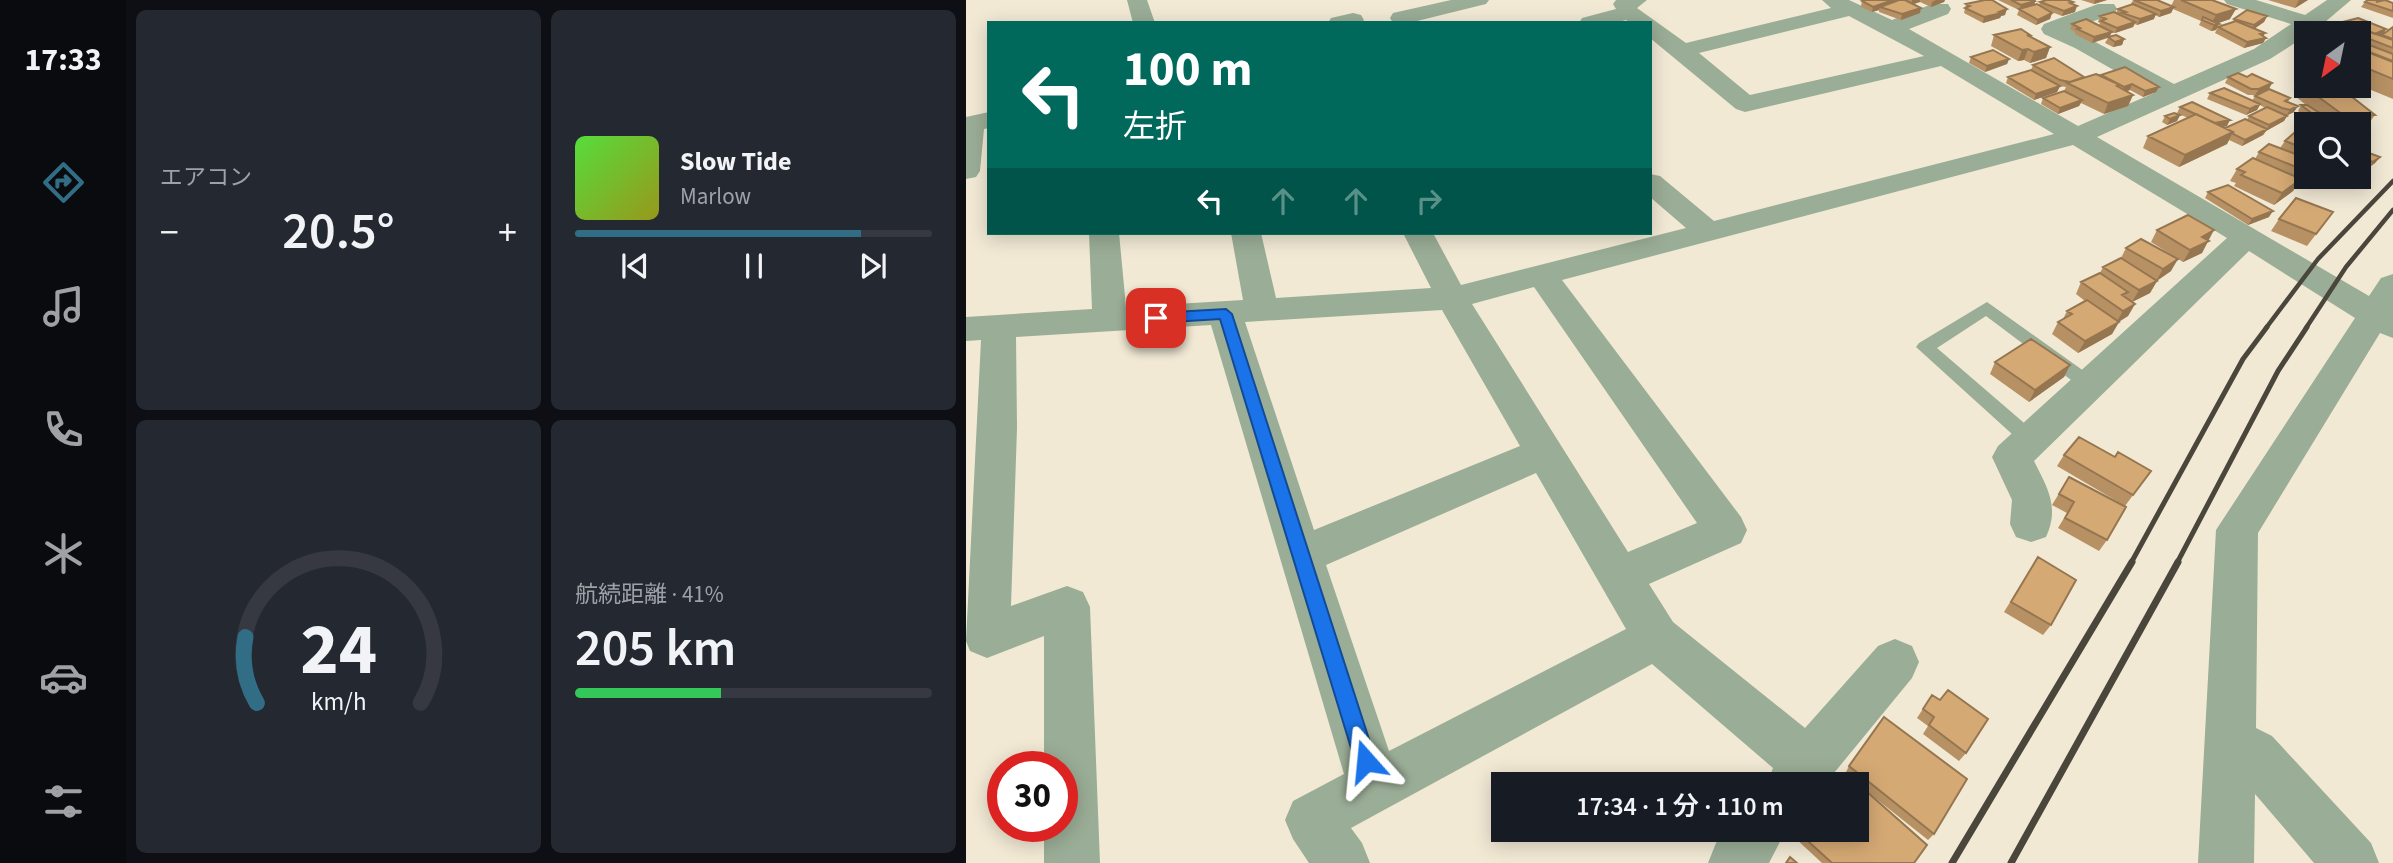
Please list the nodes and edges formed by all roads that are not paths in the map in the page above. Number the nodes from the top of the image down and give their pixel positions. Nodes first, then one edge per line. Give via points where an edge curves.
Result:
1 (1138, 0) edge
2 (1479, 0) edge
3 (2234, 0) edge
4 (2341, 0) edge
5 (1844, 3) edge
6 (1940, 9) dead end
7 (2093, 9) dead end
8 (1637, 11) edge
9 (1401, 18) dead end
10 (1143, 21) edge
11 (1598, 21) edge
12 (2303, 21) edge
13 (2313, 21) edge
14 (1652, 28) edge
15 (1891, 29) junction
16 (2294, 33) edge
17 (1684, 50) junction
18 (1976, 51) dead end
19 (1946, 59) junction
20 (2173, 94) junction
21 (987, 120) edge
22 (2077, 136) junction
23 (966, 171) edge
24 (1652, 184) edge
25 (1710, 233) junction
26 (1104, 235) edge
27 (1246, 235) edge
28 (1419, 235) edge
29 (2245, 238) junction
30 (1542, 275) junction
31 (1452, 298) junction
32 (2386, 308) edge
33 (1244, 313) junction
34 (1110, 321) junction
35 (983, 328) edge
36 (2089, 384) junction
37 (2030, 439) junction
38 (1545, 452) junction
39 (2031, 524) dead end
40 (1300, 556) junction
41 (1619, 576) junction
42 (1656, 637) junction
43 (1895, 662) dead end
44 (2230, 743) junction
45 (1798, 772) edge
46 (1800, 772) edge
47 (1374, 787) junction
48 (1751, 842) edge
49 (1072, 863) edge
50 (1342, 863) edge
51 (1736, 863) edge
52 (2226, 863) edge
53 (2350, 863) edge

1 - 10 street
2 - 9 street
3 - 12 street
4 - 13 street
5 - 15 street
5 - 17 street
6 - 15 street
7 - 20 street via 2052,29
8 - 11 street
14 - 17 street
15 - 19 street
16 - 20 street via 2262,54
17 - 19 street via 1698,68 1745,104
18 - 19 street
19 - 22 street
20 - 22 street
21 - 23 street via 972,123
22 - 25 street
22 - 29 street
24 - 25 street
25 - 30 street
26 - 34 street
27 - 33 street
28 - 31 street
29 - 32 street via 2333,287
29 - 36 street
30 - 31 street
30 - 41 street via 1726,530
31 - 33 street
31 - 38 street
32 - 44 street via 2237,530
33 - 34 street
33 - 40 street
34 - 35 street
35 - 49 street via 998,428 988,636 1067,607
36 - 37 street
36 - 37 lane via 1987,308 1926,347
37 - 39 street via 2012,457 2033,500
38 - 40 street
38 - 41 street
40 - 47 street
41 - 42 street
42 - 45 street
42 - 47 street
43 - 46 street
44 - 52 street
44 - 53 street via 2254,754
47 - 50 street via 1312,820
48 - 51 street

